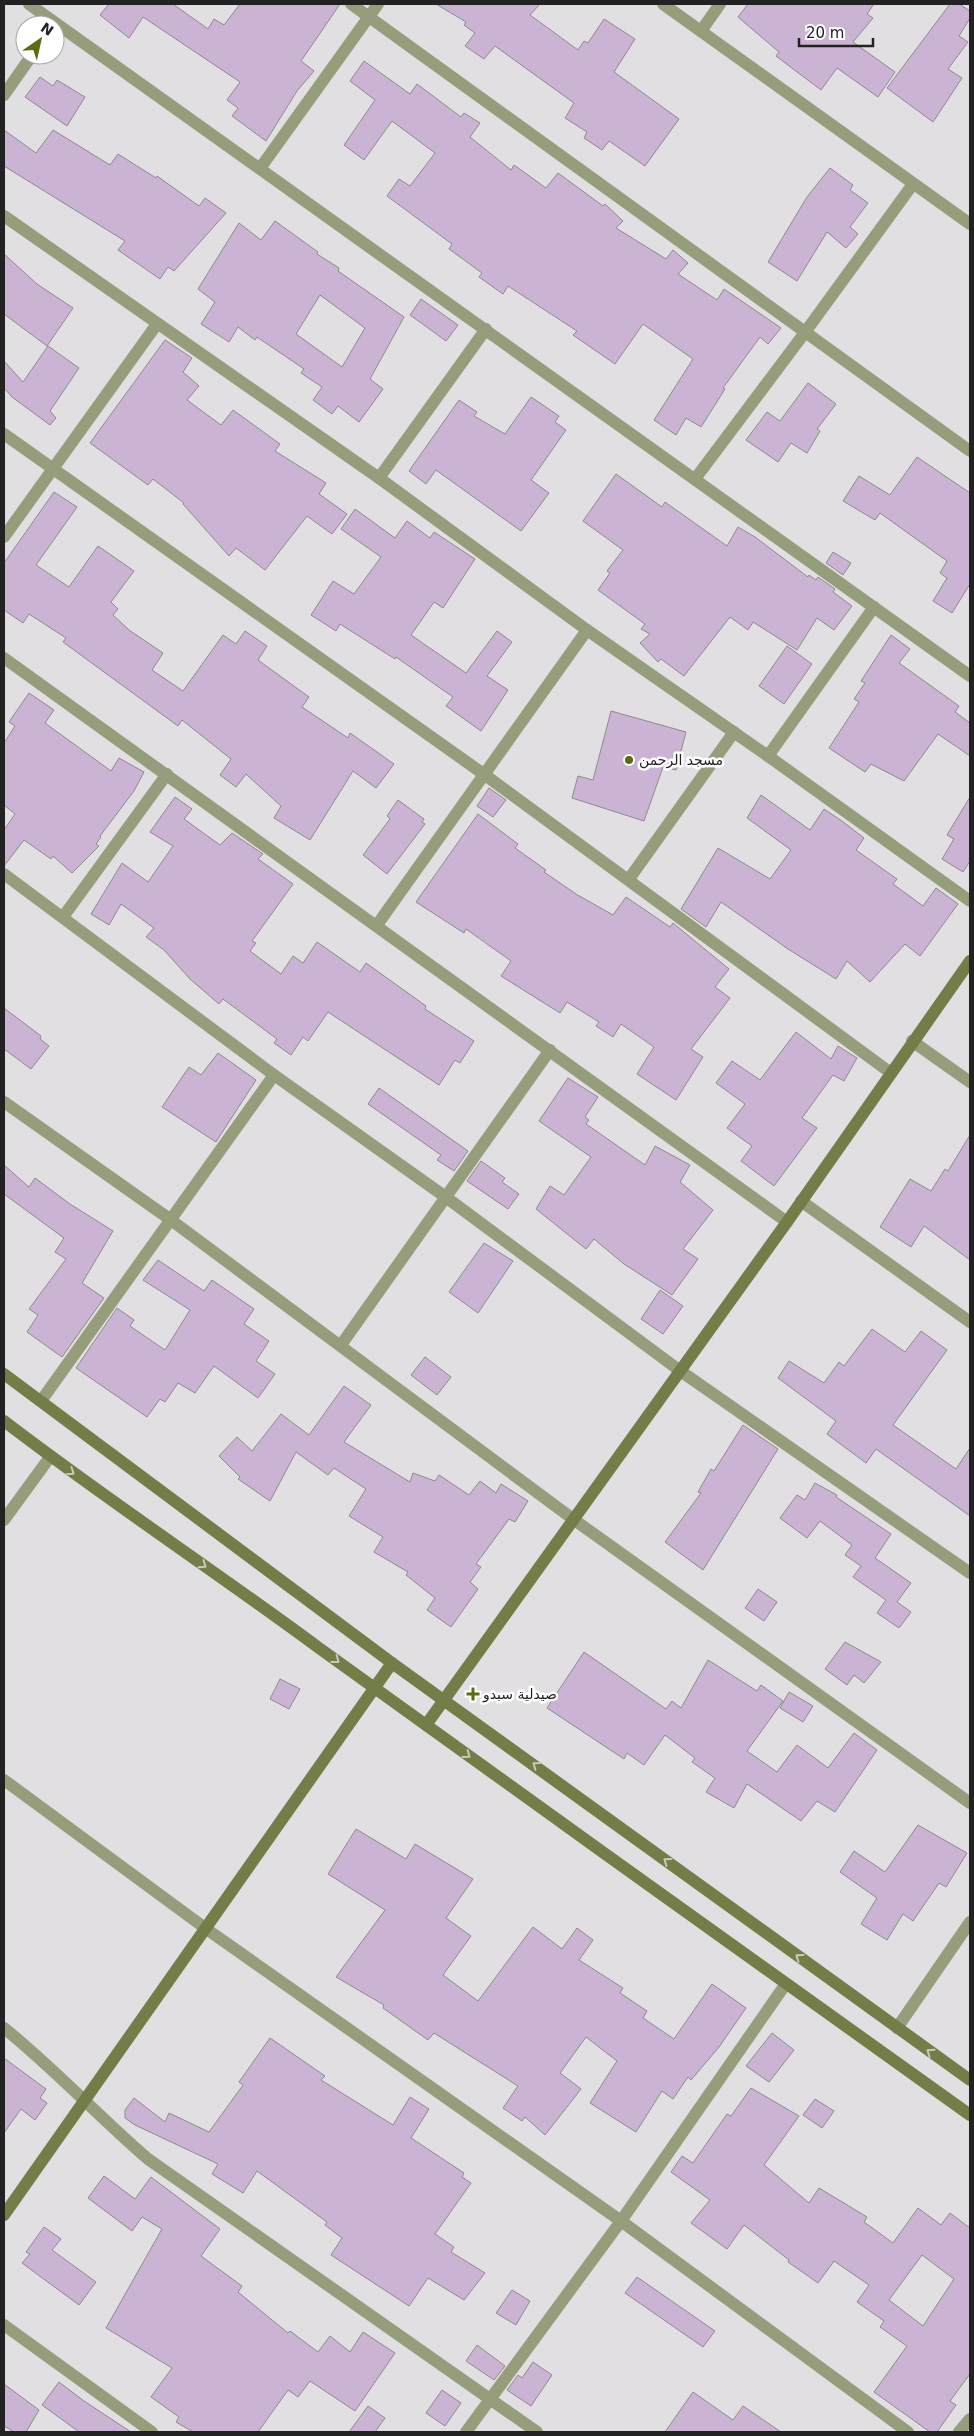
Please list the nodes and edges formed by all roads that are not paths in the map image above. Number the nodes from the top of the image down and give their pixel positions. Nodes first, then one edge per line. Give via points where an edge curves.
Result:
1 (30, 4) edge
2 (351, 4) edge
3 (378, 4) edge
4 (663, 4) edge
5 (720, 4) edge
6 (44, 15) edge
7 (369, 16) junction
8 (65, 31) edge
9 (701, 31) junction
10 (25, 65) edge
11 (4, 95) edge
12 (261, 168) junction
13 (913, 184) junction
14 (4, 216) edge
15 (970, 224) edge
16 (157, 324) junction
17 (486, 329) junction
18 (806, 331) junction
19 (4, 434) edge
20 (970, 451) edge
21 (53, 471) junction
22 (379, 478) junction
23 (695, 478) junction
24 (4, 537) edge
25 (874, 607) junction
26 (587, 630) junction
27 (4, 658) edge
28 (970, 676) edge
29 (734, 732) junction
30 (768, 756) junction
31 (167, 774) junction
32 (485, 776) junction
33 (4, 874) edge
34 (629, 880) junction
35 (970, 901) edge
36 (63, 917) junction
37 (377, 925) junction
38 (970, 961) edge
39 (912, 1041) junction
40 (550, 1050) junction
41 (891, 1073) junction
42 (274, 1075) junction
43 (970, 1082) edge
44 (4, 1102) edge
45 (447, 1198) junction
46 (801, 1201) junction
47 (171, 1220) junction
48 (787, 1222) junction
49 (970, 1322) edge
50 (341, 1345) junction
51 (679, 1370) junction
52 (4, 1374) edge
53 (41, 1401) junction
54 (4, 1421) edge
55 (50, 1457) junction
56 (573, 1519) junction
57 (4, 1520) edge
58 (970, 1573) edge
59 (392, 1663) junction
60 (374, 1688) junction
61 (445, 1699) junction
62 (426, 1724) junction
63 (4, 1780) edge
64 (970, 1803) edge
65 (970, 1922) edge
66 (205, 1928) junction
67 (786, 1985) junction
68 (4, 2028) edge
69 (897, 2028) junction
70 (970, 2080) edge
71 (86, 2101) junction
72 (970, 2114) edge
73 (4, 2215) edge
74 (620, 2221) junction
75 (4, 2325) edge
76 (491, 2399) junction
77 (152, 2432) edge
78 (466, 2432) edge
79 (537, 2432) edge
80 (908, 2432) edge

1 - 6 street
2 - 7 street
3 - 7 street
4 - 9 street
5 - 9 street
7 - 12 street
7 - 18 street
8 - 12 street
9 - 13 street
10 - 11 street
12 - 17 street
13 - 15 street
13 - 18 street
14 - 16 street
16 - 21 street
16 - 22 street
17 - 22 street
17 - 23 street
18 - 20 street
18 - 23 street
19 - 21 street
21 - 24 street
21 - 32 street
22 - 26 street
23 - 25 street
25 - 28 street
25 - 30 street
26 - 29 street
26 - 32 street
27 - 31 street
29 - 30 street
29 - 34 street
30 - 35 street
31 - 36 street
31 - 37 street
32 - 34 street
32 - 37 street
33 - 36 street
34 - 41 street
36 - 42 street
37 - 40 street
38 - 39 main road
39 - 41 main road
39 - 43 street
40 - 45 street
40 - 48 street
41 - 46 main road
42 - 45 street
42 - 47 street
44 - 47 street
45 - 50 street
45 - 51 street
46 - 48 main road
46 - 49 street
47 - 50 street
47 - 53 street
48 - 51 main road
50 - 56 street
51 - 56 main road
51 - 58 street
52 - 53 main road
53 - 59 main road
54 - 55 main road
55 - 57 street
55 -> 60 main road
56 - 61 main road
56 - 64 street
59 - 60 main road
59 - 61 main road
60 - 62 main road
60 - 66 main road
61 - 62 main road
69 -> 61 main road
62 -> 67 main road
63 - 66 street
65 - 69 street
66 - 71 main road
66 - 74 street
67 - 72 main road
67 - 74 street
68 - 71 street
70 -> 69 main road
71 - 73 main road
71 - 76 street via 148,2159
74 - 76 street
74 - 80 street
75 - 77 street
76 - 78 street
76 - 79 street

